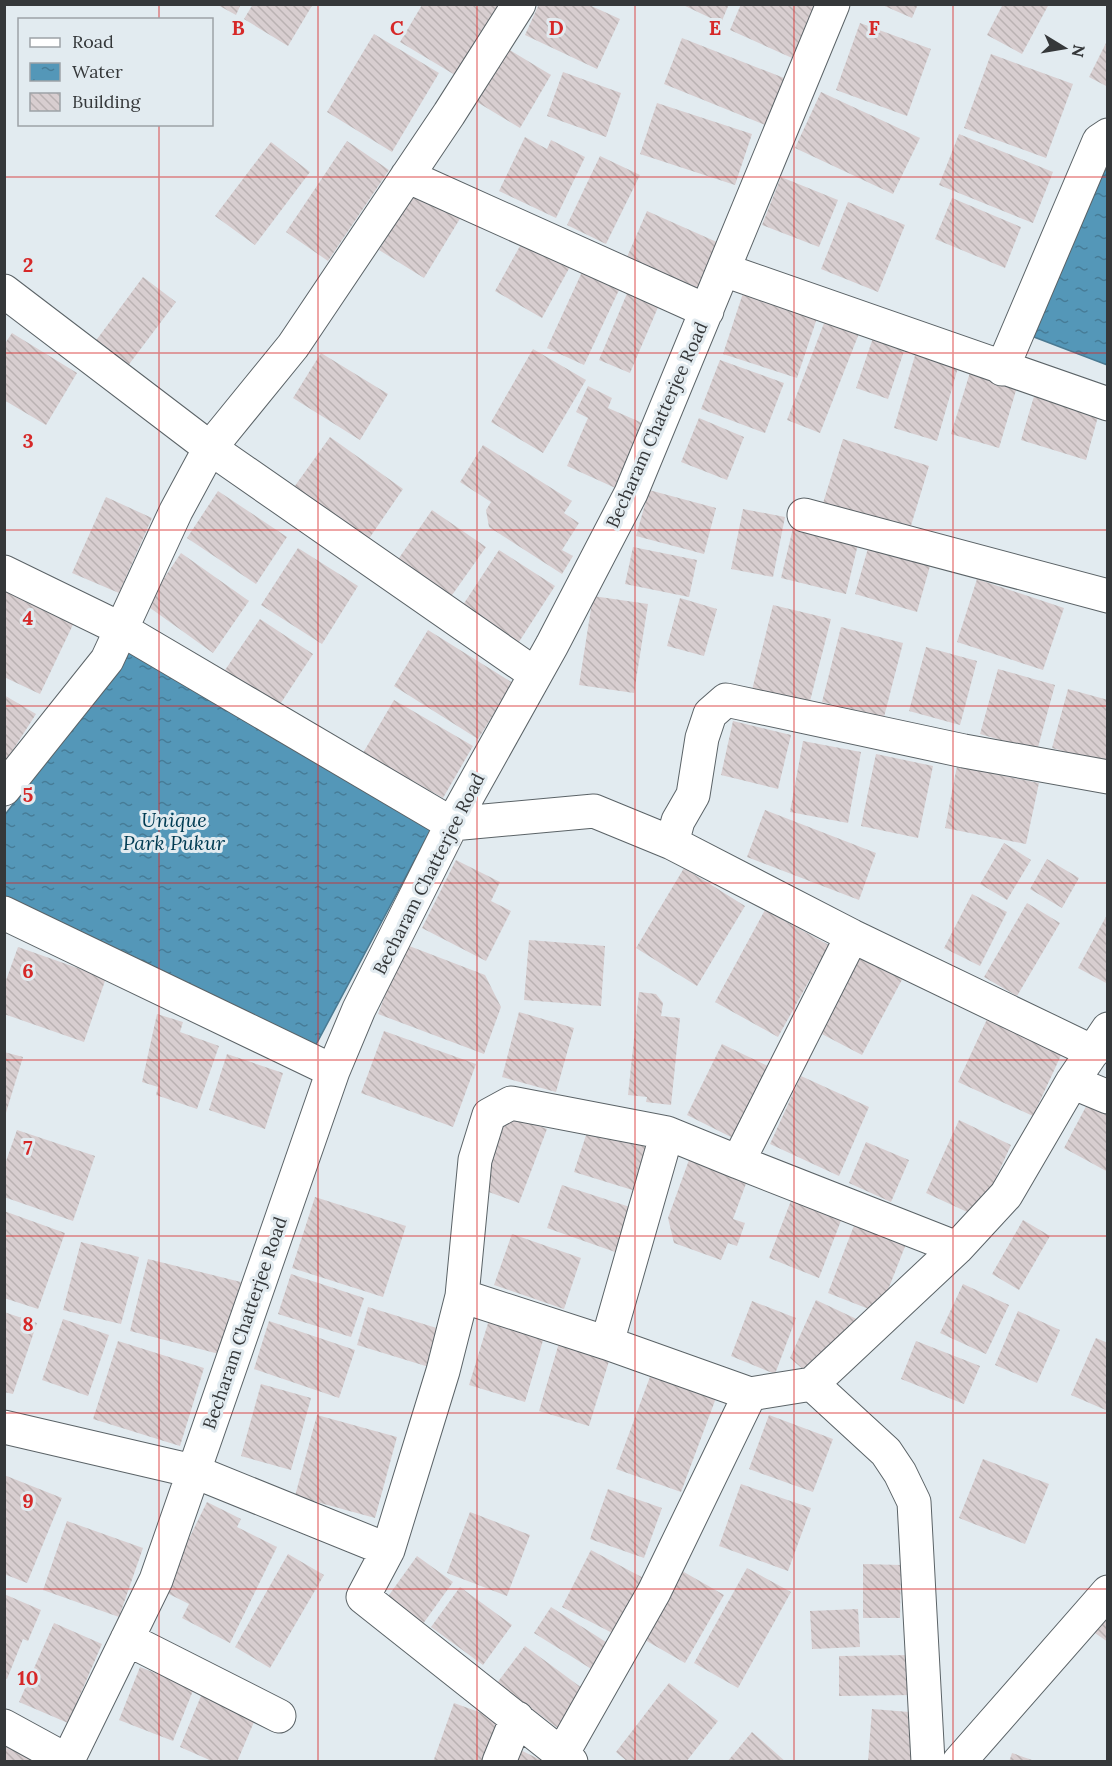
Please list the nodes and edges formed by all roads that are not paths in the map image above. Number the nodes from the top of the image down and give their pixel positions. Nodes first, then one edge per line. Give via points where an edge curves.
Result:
1 (519, 4) edge
2 (833, 4) edge
3 (1107, 135) edge
4 (407, 176) junction
5 (724, 270) junction
6 (4, 291) edge
7 (707, 311) junction
8 (1002, 369) junction
9 (1107, 404) edge
10 (210, 448) junction
11 (804, 515) dead end
12 (4, 572) edge
13 (1107, 596) edge
14 (121, 629) junction
15 (536, 674) junction
16 (1107, 777) edge
17 (4, 789) edge
18 (452, 824) junction
19 (672, 843) junction
20 (4, 913) edge
21 (852, 936) junction
22 (1100, 1041) edge
23 (333, 1071) junction
24 (1072, 1082) junction
25 (1107, 1097) edge
26 (667, 1133) junction
27 (738, 1162) junction
28 (957, 1248) junction
29 (462, 1296) junction
30 (607, 1343) junction
31 (812, 1384) junction
32 (750, 1394) junction
33 (4, 1427) edge
34 (194, 1471) junction
35 (388, 1550) junction
36 (1107, 1592) edge
37 (127, 1639) junction
38 (279, 1716) dead end
39 (516, 1718) junction
40 (4, 1726) edge
41 (567, 1758) edge
42 (68, 1761) edge
43 (499, 1761) edge
44 (928, 1761) edge
45 (959, 1761) edge

1 - 4 street
2 - 5 street, Becharam Chatterjee Road
3 - 8 street via 1100,141
4 - 7 street
4 - 10 street via 293,346
5 - 7 street, Becharam Chatterjee Road
5 - 8 street
6 - 10 street
7 - 15 street, Becharam Chatterjee Road via 631,493
8 - 9 street
10 - 14 street
10 - 15 street
11 - 13 street
12 - 14 street
14 - 17 street via 107,660
14 - 18 street
15 - 18 street, Becharam Chatterjee Road
16 - 19 street via 726,700 710,714 693,795 678,821
18 - 19 street via 594,811
18 - 23 street, Becharam Chatterjee Road via 359,1009
19 - 21 street
20 - 23 street
21 - 22 street
21 - 27 street
22 - 24 street
23 - 34 street, Becharam Chatterjee Road
24 - 25 street
24 - 28 street via 1006,1195
26 - 27 street
26 - 29 street via 511,1103 489,1115 475,1160
26 - 30 street
27 - 28 street
28 - 31 street
29 - 30 street
29 - 35 street
30 - 32 street
31 - 32 street
31 - 44 street via 886,1452 914,1502
32 - 41 street via 654,1592
33 - 34 street
34 - 35 street
34 - 37 street, Becharam Chatterjee Road via 156,1580
35 - 39 street via 363,1597
36 - 45 street
37 - 38 street
37 - 42 street, Becharam Chatterjee Road
39 - 41 street
39 - 43 street
40 - 42 street

